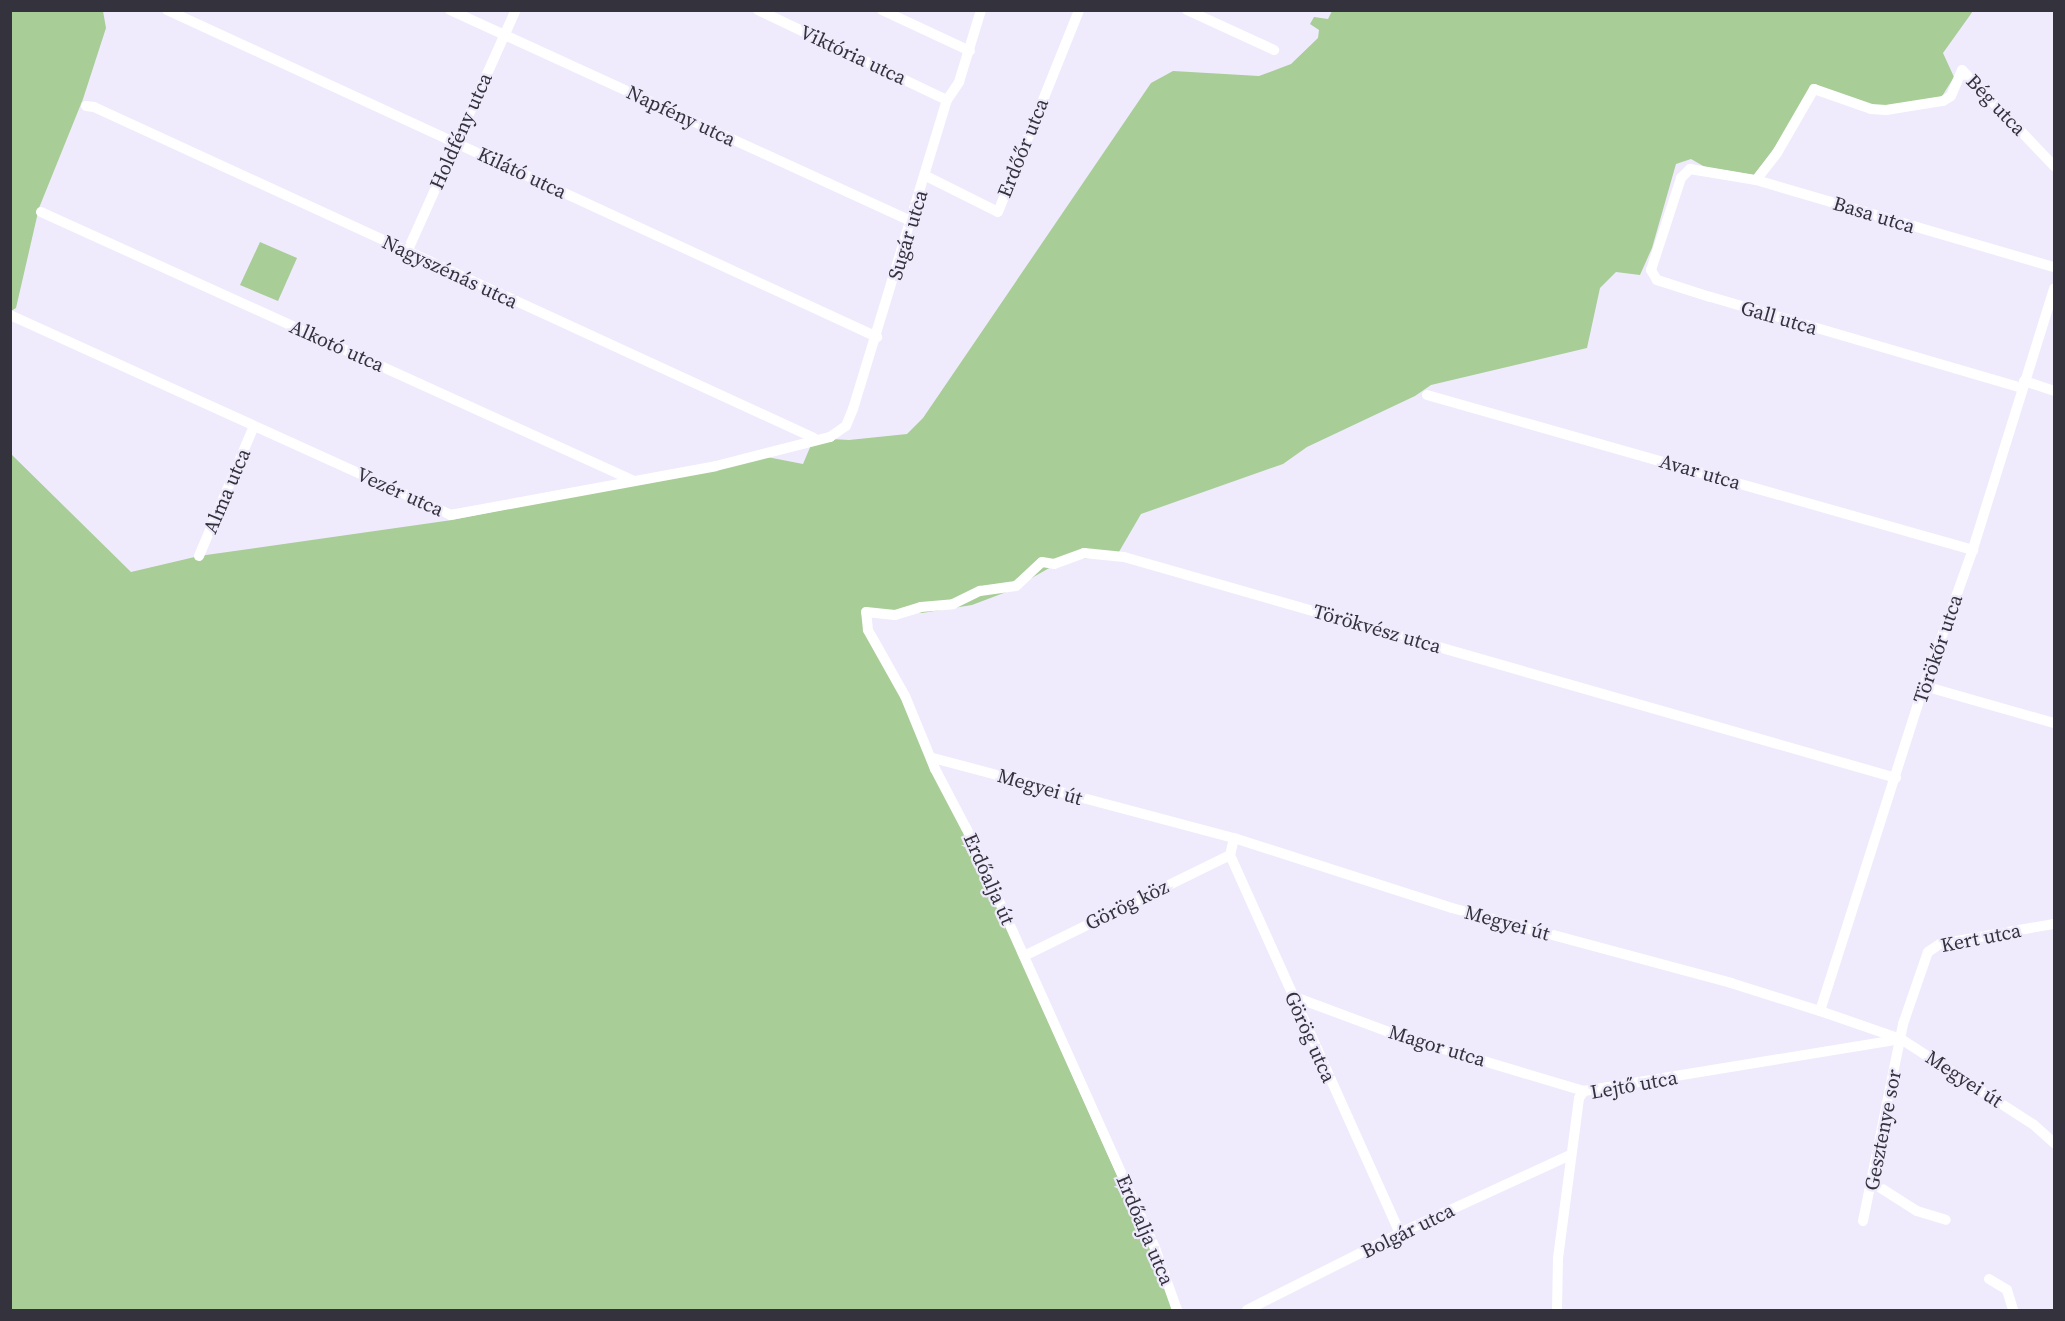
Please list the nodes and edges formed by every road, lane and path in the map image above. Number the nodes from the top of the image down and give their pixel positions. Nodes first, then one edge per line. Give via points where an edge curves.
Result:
1 (168, 10) edge
2 (450, 10) edge
3 (516, 10) edge
4 (758, 10) edge
5 (882, 10) edge
6 (981, 10) edge
7 (1079, 10) edge
8 (1187, 10) edge
9 (504, 36) junction
10 (1274, 50) dead end
11 (970, 51) junction
12 (947, 100) junction
13 (86, 106) dead end
14 (456, 143) junction
15 (2055, 166) edge
16 (1692, 170) joint
17 (926, 176) junction
18 (1756, 180) junction
19 (41, 212) dead end
20 (913, 222) junction
21 (407, 252) junction
22 (2055, 267) edge
23 (2055, 288) edge
24 (10, 315) edge
25 (877, 337) junction
26 (2023, 385) junction
27 (2055, 390) edge
28 (1426, 395) dead end
29 (254, 426) junction
30 (814, 438) junction
31 (632, 480) junction
32 (1973, 550) junction
33 (199, 556) dead end
34 (866, 612) joint
35 (1924, 686) junction
36 (2055, 723) edge
37 (933, 758) junction
38 (1896, 778) junction
39 (1234, 838) junction
40 (1230, 855) junction
41 (2055, 924) edge
42 (1024, 956) junction
43 (1292, 996) junction
44 (1820, 1011) junction
45 (1901, 1039) junction
46 (1584, 1091) junction
47 (2055, 1143) edge
48 (1111, 1150) joint
49 (1570, 1155) junction
50 (1873, 1183) junction
51 (1946, 1220) dead end
52 (1863, 1221) dead end
53 (1400, 1233) junction
54 (1989, 1279) dead end
55 (1178, 1311) edge
56 (1247, 1311) edge
57 (1557, 1311) edge
58 (2013, 1311) edge

1 - 14 street, Kilátó utca
2 - 9 street, Napfény utca
3 - 9 street, Holdfény utca
4 - 12 street, Viktória utca
5 - 11 street
6 - 11 street, Sugár utca
7 - 17 street, Erdőőr utca via 998,212
8 - 10 street
9 - 14 street, Holdfény utca
9 - 20 street, Napfény utca
11 - 12 street, Sugár utca via 959,82
12 - 17 street, Sugár utca
13 - 21 street, Nagyszénás utca
14 - 21 street, Holdfény utca
14 - 25 street, Kilátó utca
15 - 18 street, Bég utca via 1962,70 1951,96 1943,102 1917,102 1886,110 1871,109 1814,89 1777,153
16 - 18 street, Basa utca
16 - 26 street, Gall utca via 1681,178 1651,270 1654,278
17 - 20 street, Sugár utca
18 - 22 street, Basa utca
19 - 31 street, Alkotó utca
20 - 25 street, Sugár utca
21 - 30 street, Nagyszénás utca
23 - 26 street, Törökőr utca
24 - 29 street, Vezér utca
25 - 30 street, Sugár utca via 846,426 830,437
26 - 27 street
26 - 32 street, Törökőr utca
28 - 32 street, Avar utca
29 - 31 street, Vezér utca via 450,515
29 - 33 street, Alma utca
30 - 31 street, Vezér utca via 752,458
32 - 35 street, Törökőr utca
34 - 37 street, Erdőalja út via 868,630 905,696
34 - 38 street, Törökvész utca via 896,615 917,607 953,604 980,591 1016,586 1040,562 1054,564 1084,553 1124,557
35 - 36 street
35 - 38 street, Törökőr utca
37 - 39 street, Megyei út
37 - 42 street, Erdőalja út via 935,770
38 - 44 street, Törökőr utca
39 - 40 street
39 - 44 street, Megyei út via 1452,908
40 - 42 street, Görög köz
40 - 43 street, Görög utca
41 - 45 street, Kert utca via 1932,948
42 - 48 street, Erdőalja út
43 - 46 street, Magor utca via 1397,1035
43 - 53 street, Görög utca
44 - 45 street, Megyei út
45 - 46 street, Lejtő utca
45 - 47 street, Megyei út via 2034,1125
45 - 50 street, Gesztenye sor
46 - 49 street, Lejtő utca via 1579,1098
48 - 55 street, Erdőalja utca
49 - 53 street, Bolgár utca
49 - 57 street, Lejtő utca via 1557,1268
50 - 51 street via 1917,1211
50 - 52 street, Gesztenye sor
53 - 56 street, Bolgár utca
54 - 58 street via 2007,1290

